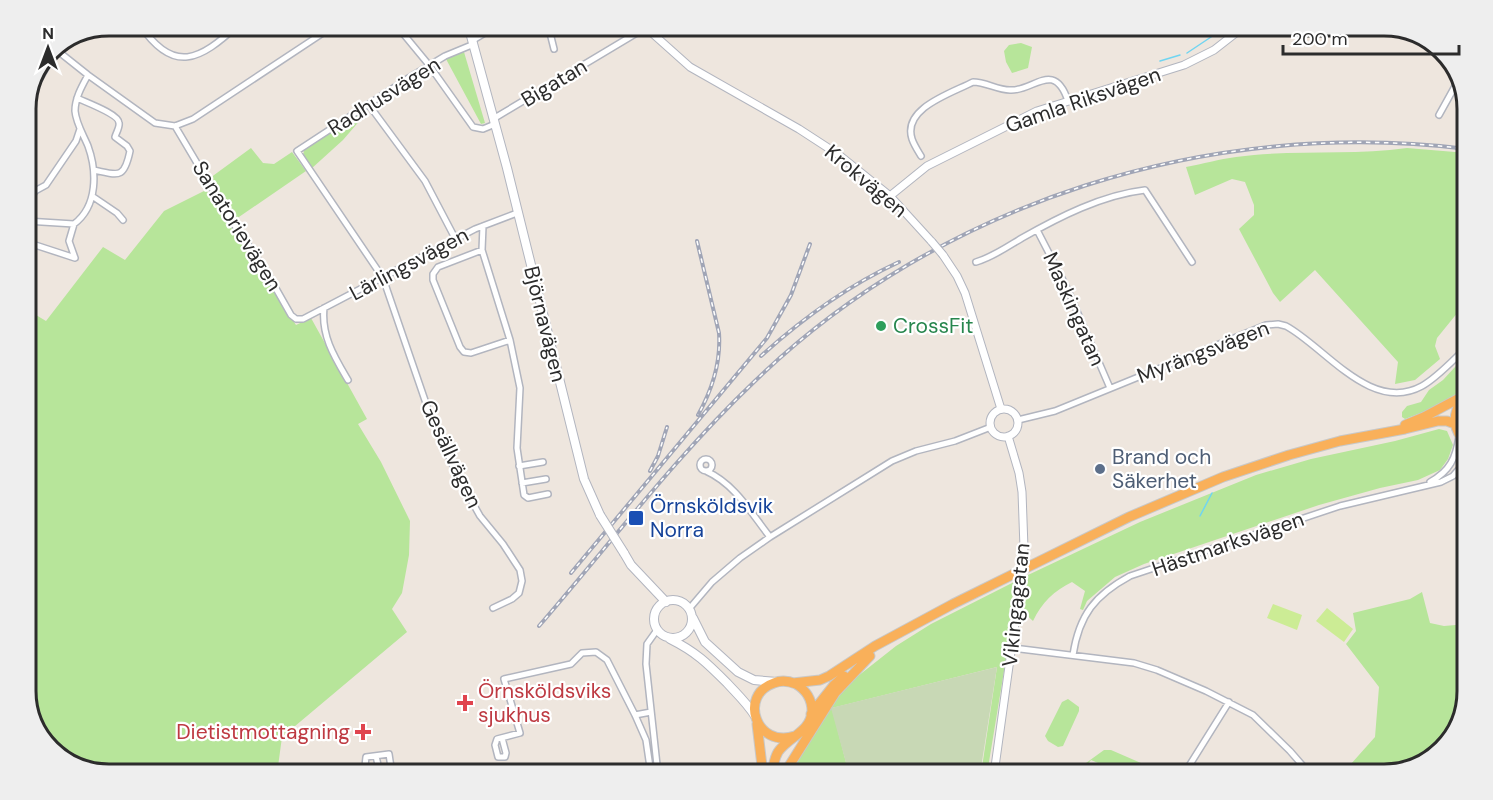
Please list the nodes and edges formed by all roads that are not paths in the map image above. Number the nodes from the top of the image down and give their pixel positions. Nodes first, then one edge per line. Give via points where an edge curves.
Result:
1 (148, 36) edge
2 (226, 36) edge
3 (320, 36) edge
4 (404, 36) edge
5 (471, 36) edge
6 (482, 36) edge
7 (550, 36) edge
8 (630, 36) edge
9 (654, 36) edge
10 (1233, 36) edge
11 (473, 42) junction
12 (554, 50) dead end
13 (429, 65) junction
14 (78, 67) edge
15 (87, 75) junction
16 (1454, 88) edge
17 (77, 98) junction
18 (1068, 101) junction
19 (369, 105) junction
20 (1439, 115) dead end
21 (494, 122) junction
22 (175, 126) junction
23 (80, 129) junction
24 (297, 151) joint
25 (921, 156) dead end
26 (94, 170) junction
27 (36, 190) edge
28 (92, 196) junction
29 (890, 196) junction
30 (517, 213) junction
31 (123, 220) dead end
32 (36, 222) edge
33 (74, 224) junction
34 (483, 226) junction
35 (1038, 230) junction
36 (456, 240) junction
37 (36, 245) edge
38 (482, 250) junction
39 (976, 262) dead end
40 (1192, 262) dead end
41 (383, 278) junction
42 (324, 308) junction
43 (303, 319) joint
44 (510, 340) junction
45 (1457, 356) edge
46 (348, 380) dead end
47 (1110, 388) junction
48 (1457, 399) edge
49 (1457, 407) edge
50 (1001, 409) junction
51 (1018, 420) junction
52 (1455, 424) junction
53 (991, 427) junction
54 (1457, 430) edge
55 (1386, 432) junction
56 (1008, 436) junction
57 (1457, 446) edge
58 (543, 462) dead end
59 (519, 466) junction
60 (709, 471) dead end
61 (1457, 471) edge
62 (546, 479) dead end
63 (522, 483) junction
64 (1424, 484) junction
65 (548, 494) dead end
66 (770, 537) junction
67 (666, 602) junction
68 (493, 608) dead end
69 (690, 613) junction
70 (657, 630) junction
71 (669, 638) junction
72 (893, 638) junction
73 (1013, 648) junction
74 (1073, 655) junction
75 (870, 656) junction
76 (777, 682) junction
77 (793, 683) junction
78 (1229, 702) junction
79 (651, 712) junction
80 (812, 714) junction
81 (635, 715) junction
82 (756, 719) junction
83 (795, 736) junction
84 (502, 738) dead end
85 (376, 756) junction
86 (365, 764) edge
87 (378, 764) edge
88 (390, 764) edge
89 (649, 764) edge
90 (657, 764) edge
91 (762, 764) edge
92 (774, 764) edge
93 (790, 764) edge
94 (996, 764) edge
95 (1190, 764) edge
96 (1302, 764) edge

1 - 2 street via 159,50 182,58 212,47
3 - 22 street via 193,119
4 - 13 street
5 - 11 main road, Björnavägen
6 - 11 street, Radhusvägen
7 - 12 street
8 - 21 street, Bigatan
9 - 29 street, Krokvägen via 690,67 818,141
10 - 18 street, Gamla Riksvägen via 1184,65
11 - 13 street, Radhusvägen
11 - 21 main road, Björnavägen
13 - 19 street, Radhusvägen
13 - 21 street via 473,127 483,129
14 - 15 street
15 - 17 street
15 - 22 street via 155,123
16 - 20 street
17 - 23 street via 75,112
17 - 26 street via 118,120 115,137 130,151 119,174
18 - 25 street via 1061,87 1048,80 1015,90 973,82 924,106 912,121 912,140
18 - 29 street, Gamla Riksvägen via 1021,118 950,153 922,169
19 - 24 street, Radhusvägen
19 - 36 street via 425,181
21 - 30 main road, Björnavägen
22 - 43 street, Sanatorievägen via 291,315
23 - 26 street
23 - 27 street via 46,185
24 - 41 street, Gesällvägen
26 - 28 street
28 - 31 street
28 - 33 street
29 - 50 street, Krokvägen, bridge via 957,276
30 - 34 street, Lärlingsvägen
30 - 67 main road, Björnavägen, bridge via 584,479 600,515 631,565
32 - 33 street
33 - 37 street via 69,241 75,258
34 - 36 street, Lärlingsvägen
34 - 38 street
35 - 39 street
35 - 40 street via 1090,205 1145,190
35 - 47 street, Maskingatan
36 - 41 street, Lärlingsvägen
38 - 44 street
38 - 44 street via 438,267 434,280 464,352
41 - 42 street, Lärlingsvägen
41 - 68 street, Gesällvägen via 429,412 457,475 521,574 522,584 516,596
42 - 43 street, Lärlingsvägen
42 - 46 street via 327,340
44 - 59 street via 521,394
45 - 47 street, Myrängsvägen via 1423,385 1408,392 1394,392 1353,377 1293,330 1278,324 1266,325
47 - 51 street, Myrängsvägen via 1055,411
48 - 55 highway
49 - 52 highway
50 - 51 street via 1012,411
50 - 53 street via 992,417
51 - 56 street via 1017,429
52 - 54 highway
52 - 55 highway via 1438,421
53 - 56 street via 998,435
53 - 66 street via 899,458
55 - 72 highway via 1289,455 1176,496 953,604
56 - 73 street, Vikingagatan, bridge via 1021,482 1024,548
57 - 64 street, Hästmarksvägen via 1450,467
58 - 59 street
59 - 63 street
60 - 66 street via 739,496
61 - 64 street, Hästmarksvägen via 1441,482
62 - 63 street
63 - 65 street via 526,497
64 - 74 street, Hästmarksvägen via 1331,509 1130,576 1104,593 1084,617
66 - 69 street via 722,573
67 - 69 main road via 679,602
67 - 70 main road via 656,612
69 - 71 main road via 691,625 686,633
69 - 76 main road via 705,642 738,672 754,680
70 - 71 main road
70 - 79 street via 646,644
71 - 82 main road via 708,662 745,701
72 - 75 highway
72 - 77 highway via 829,676
73 - 74 street
73 - 94 street, Vikingagatan
74 - 78 street via 1157,670
75 - 80 highway via 834,685
75 - 93 highway via 835,693
76 - 77 highway
76 - 82 highway via 759,694
77 - 80 highway via 807,693
78 - 95 street
78 - 96 street via 1253,716
79 - 81 street
79 - 90 street
80 - 83 highway
81 - 84 street via 607,660 596,652 586,652 571,664 504,679 519,733
81 - 89 street
82 - 83 highway via 773,736
82 - 91 highway
83 - 92 highway via 776,755
85 - 86 street via 366,758
85 - 87 street
85 - 88 street via 389,754

